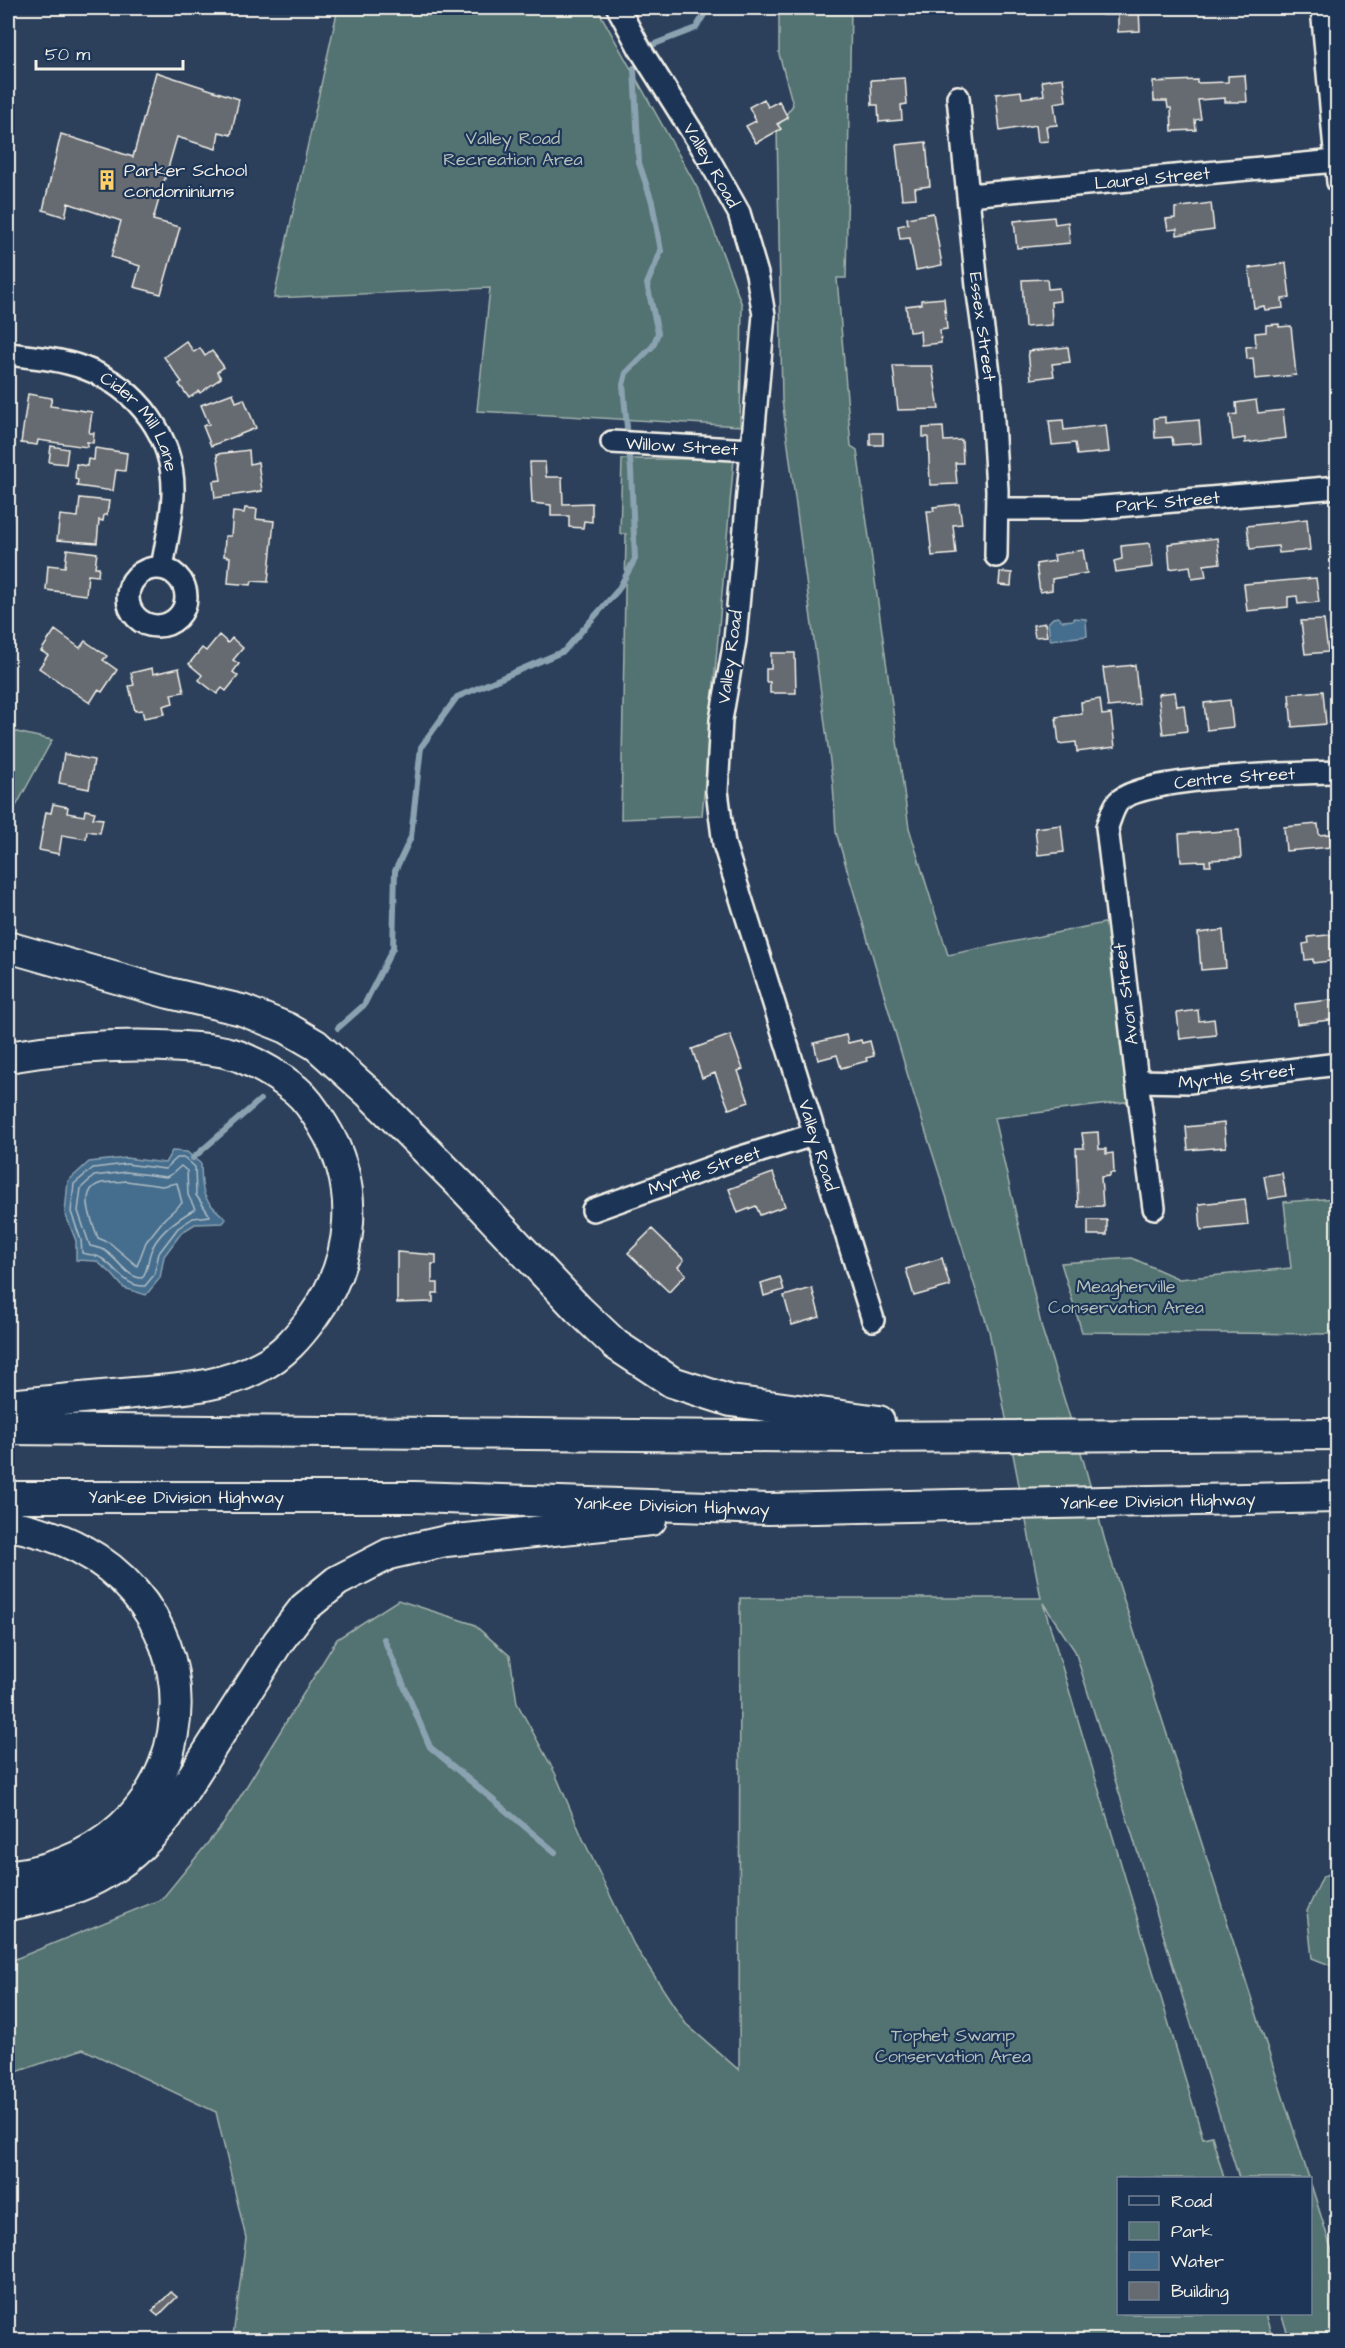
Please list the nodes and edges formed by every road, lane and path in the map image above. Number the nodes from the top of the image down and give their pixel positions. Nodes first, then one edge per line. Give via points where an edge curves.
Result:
1 (618, 8) edge
2 (1322, 8) edge
3 (958, 97) dead end
4 (1337, 171) edge
5 (969, 195) junction
6 (8, 354) edge
7 (612, 442) dead end
8 (752, 450) junction
9 (1338, 487) edge
10 (997, 509) junction
11 (996, 556) dead end
12 (162, 568) dead end
13 (1338, 772) edge
14 (1135, 791) joint
15 (8, 947) edge
16 (8, 1057) edge
17 (1338, 1064) edge
18 (1137, 1082) junction
19 (816, 1134) junction
20 (1154, 1208) dead end
21 (593, 1210) dead end
22 (873, 1320) dead end
23 (8, 1405) edge
24 (8, 1429) edge
25 (1338, 1434) edge
26 (998, 1436) junction
27 (8, 1497) edge
28 (1338, 1497) edge
29 (740, 1508) junction
30 (8, 1525) edge
31 (8, 1876) edge
32 (8, 1905) edge

1 - 8 street, Valley Road via 739,213 764,315
2 - 4 street
3 - 5 street, Essex Street
4 - 5 street, Laurel Street
5 - 10 street, Essex Street via 991,387
6 - 12 street, Cider Mill Lane via 84,368 117,384 150,417 162,440 172,478
7 - 8 street, Willow Street
8 - 19 street, Valley Road via 734,646 721,720 717,791 724,844
9 - 10 street, Park Street via 1081,509
10 - 11 street, Essex Street
13 - 14 street, Centre Street via 1184,782
14 - 18 street, Avon Street via 1119,801 1107,827
15 - 26 highway via 242,1010 316,1045 456,1180 616,1345 672,1382 731,1401
16 - 23 highway via 129,1044 204,1048 240,1057 297,1091 316,1113 339,1158 349,1203 345,1250 322,1305 296,1340 262,1366 213,1385
17 - 18 street, Myrtle Street via 1189,1082
18 - 20 street, Avon Street
19 - 21 street, Myrtle Street
19 - 22 street, Valley Road
24 - 26 highway
25 - 26 highway
27 - 29 highway, Yankee Division Highway via 415,1497
28 - 29 highway, Yankee Division Highway
29 - 32 highway via 446,1541 389,1554 356,1569 322,1592 292,1622 167,1817 143,1846 87,1884
30 - 31 highway via 42,1532 80,1548 126,1582 147,1606 163,1634 175,1696 168,1752 152,1787 129,1819 84,1854

